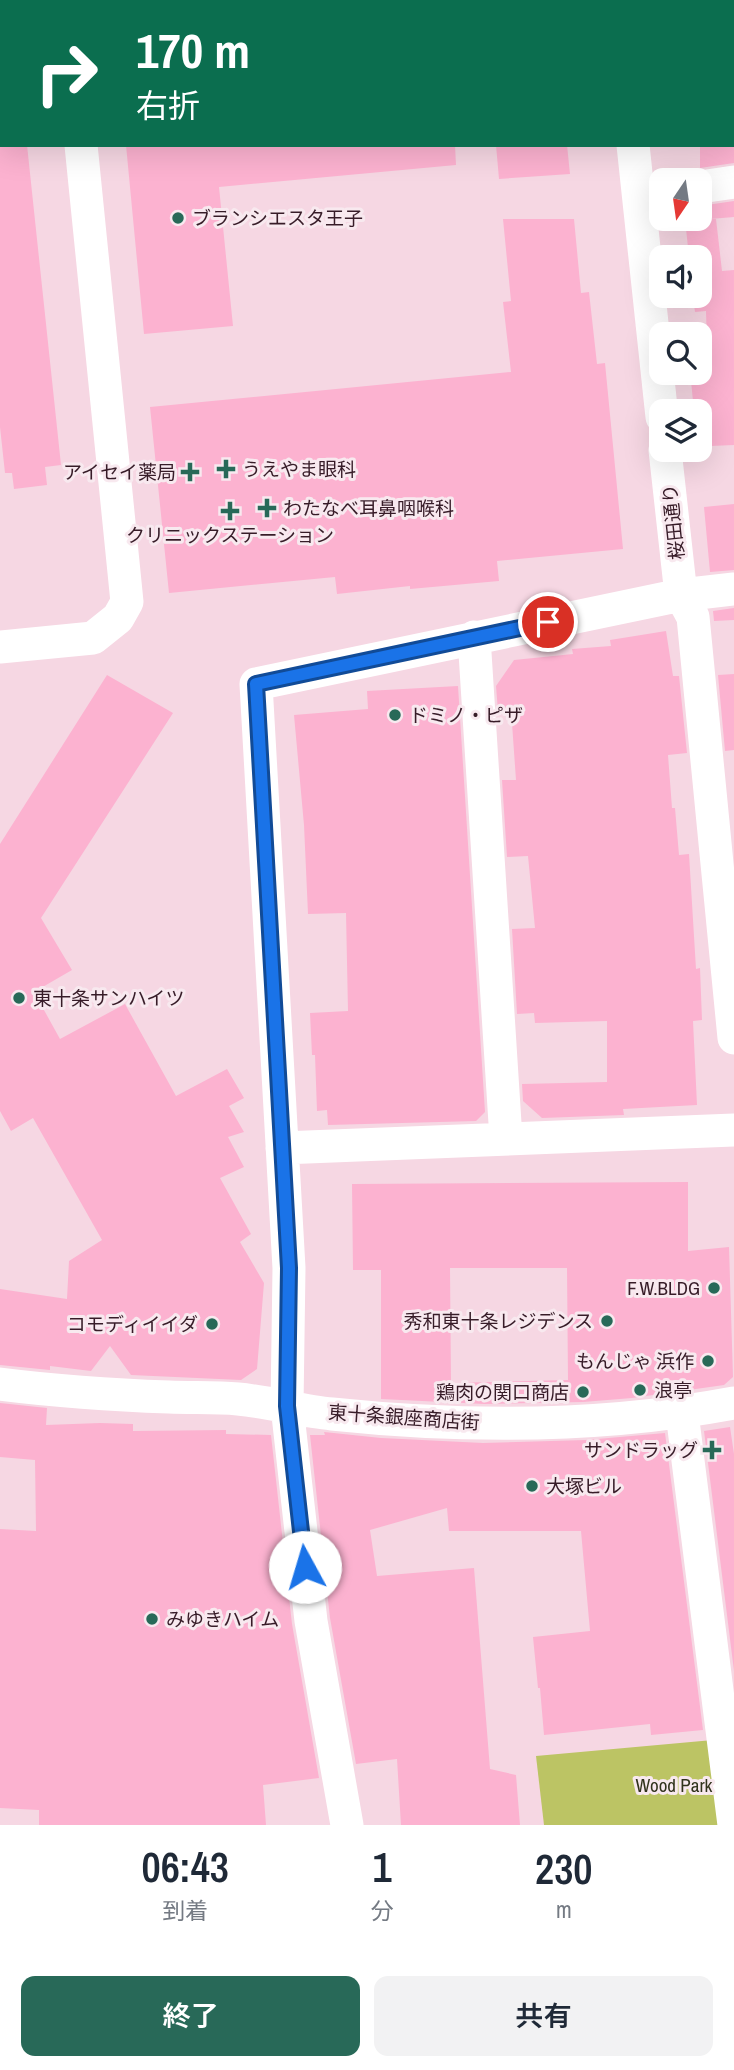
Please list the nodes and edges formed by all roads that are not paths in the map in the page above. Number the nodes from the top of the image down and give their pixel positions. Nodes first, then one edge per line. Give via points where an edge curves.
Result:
1 (81, 147) edge
2 (634, 147) edge
3 (734, 182) edge
4 (712, 185) edge
5 (649, 193) edge
6 (652, 231) edge
7 (661, 399) edge
8 (666, 462) edge
9 (734, 589) edge
10 (681, 595) junction
11 (474, 637) junction
12 (0, 647) edge
13 (734, 1038) edge
14 (734, 1130) edge
15 (506, 1139) junction
16 (282, 1148) junction
17 (0, 1384) edge
18 (734, 1403) edge
19 (287, 1406) junction
20 (682, 1413) junction
21 (346, 1825) edge
22 (734, 1825) edge

1 - 12 street via 127,602 118,618 93,638
2 - 5 street
3 - 4 street
6 - 7 street
8 - 10 street, 桜田通り
9 - 10 street
10 - 11 street
10 - 13 street, 桜田通り via 693,617
11 - 15 street
11 - 16 street via 256,684
14 - 15 street
15 - 16 street
16 - 19 street via 289,1268
17 - 19 street, 東十条銀座商店街
18 - 20 street, 東十条銀座商店街
19 - 20 street, 東十条銀座商店街 via 354,1416 503,1424
19 - 21 street via 311,1621
20 - 22 street

